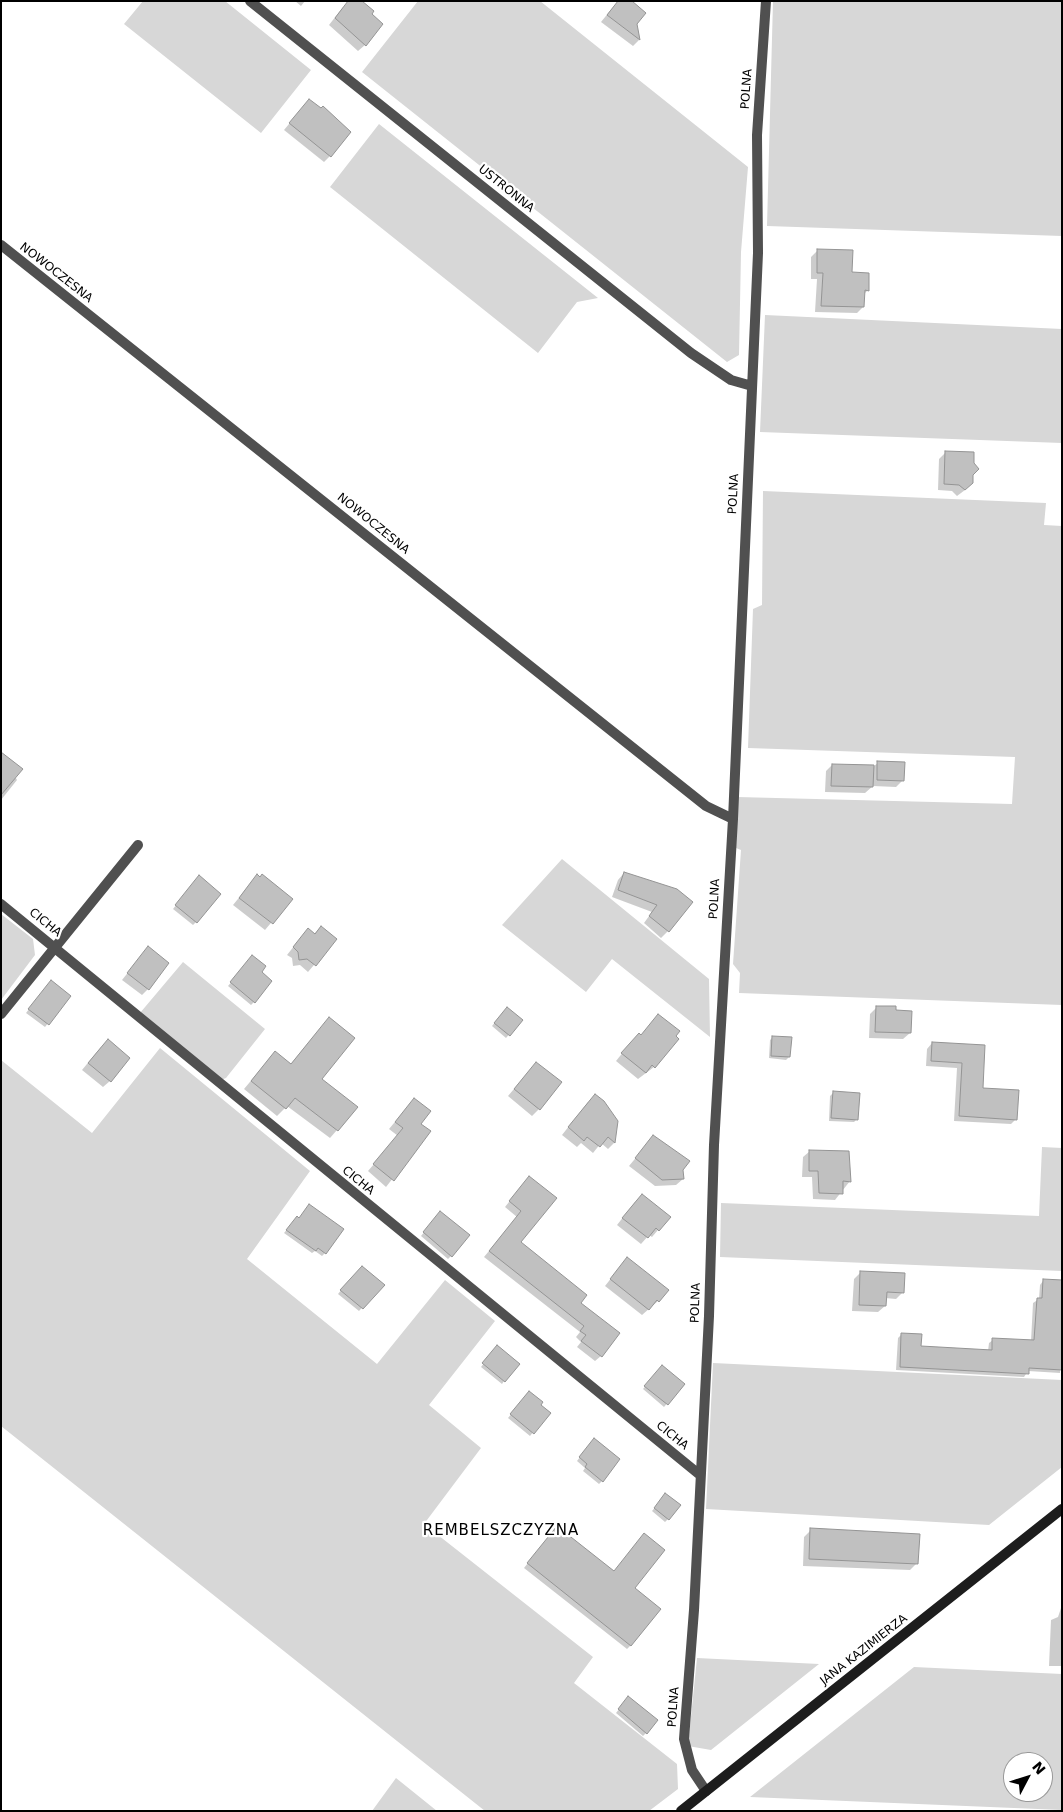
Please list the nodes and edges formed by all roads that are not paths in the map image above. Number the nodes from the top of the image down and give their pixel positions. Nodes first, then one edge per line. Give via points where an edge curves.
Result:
1 (250, 1) edge
2 (766, 1) edge
3 (1, 245) edge
4 (752, 386) junction
5 (733, 819) junction
6 (138, 846) dead end
7 (1, 904) edge
8 (55, 948) junction
9 (1, 1014) edge
10 (700, 1475) junction
11 (1062, 1509) edge
12 (706, 1791) junction
13 (682, 1811) edge

1 - 4 street, USTRONNA via 692,353 731,380
2 - 4 street, POLNA via 757,136 758,253
3 - 5 street, NOWOCZESNA via 706,806
4 - 5 street, POLNA
5 - 10 street, POLNA via 714,1145
6 - 8 street
7 - 8 street, CICHA
8 - 9 street
8 - 10 street, CICHA
10 - 12 street, POLNA via 684,1739 692,1770
11 - 12 main road, JANA KAZIMIERZA
12 - 13 main road, JANA KAZIMIERZA

